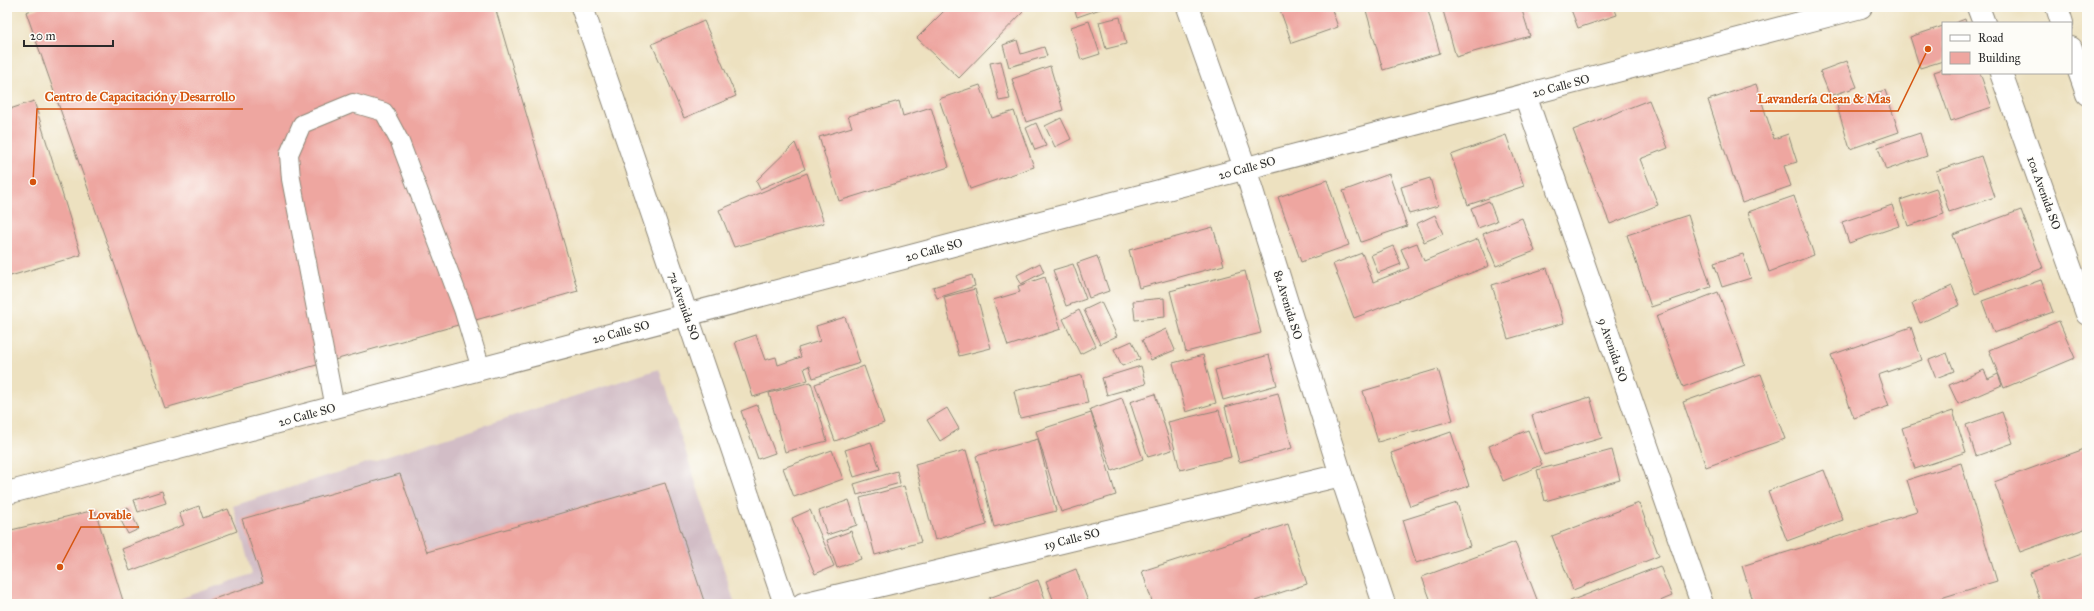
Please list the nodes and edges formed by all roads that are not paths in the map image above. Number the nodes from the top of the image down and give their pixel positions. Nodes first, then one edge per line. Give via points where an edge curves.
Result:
1 (582, 7) edge
2 (1188, 7) edge
3 (1861, 7) edge
4 (1978, 7) edge
5 (2056, 7) edge
6 (1984, 22) edge
7 (2062, 22) edge
8 (2072, 51) edge
9 (2002, 74) edge
10 (2087, 94) edge
11 (1525, 95) junction
12 (1245, 168) junction
13 (2087, 314) edge
14 (687, 315) junction
15 (481, 369) junction
16 (335, 408) junction
17 (1341, 475) junction
18 (7, 493) edge
19 (785, 604) edge
20 (803, 604) edge
21 (1384, 604) edge
22 (1702, 604) edge

1 - 14 street, 7a Avenida SO
2 - 12 street, 8a Avenida SO
3 - 11 street, 20 Calle SO
4 - 6 street
5 - 7 street
8 - 10 street
9 - 13 street, 10a Avenida SO
11 - 12 street, 20 Calle SO
11 - 22 street, 9 Avenida SO
12 - 14 street, 20 Calle SO
12 - 17 street, 8a Avenida SO
14 - 15 street, 20 Calle SO
14 - 19 street, 7a Avenida SO
15 - 16 street, 20 Calle SO
15 - 16 lane via 463,309 400,142 384,112 353,103 302,124 289,154 294,194
16 - 18 street, 20 Calle SO
17 - 20 street, 19 Calle SO
17 - 21 street, 8a Avenida SO

